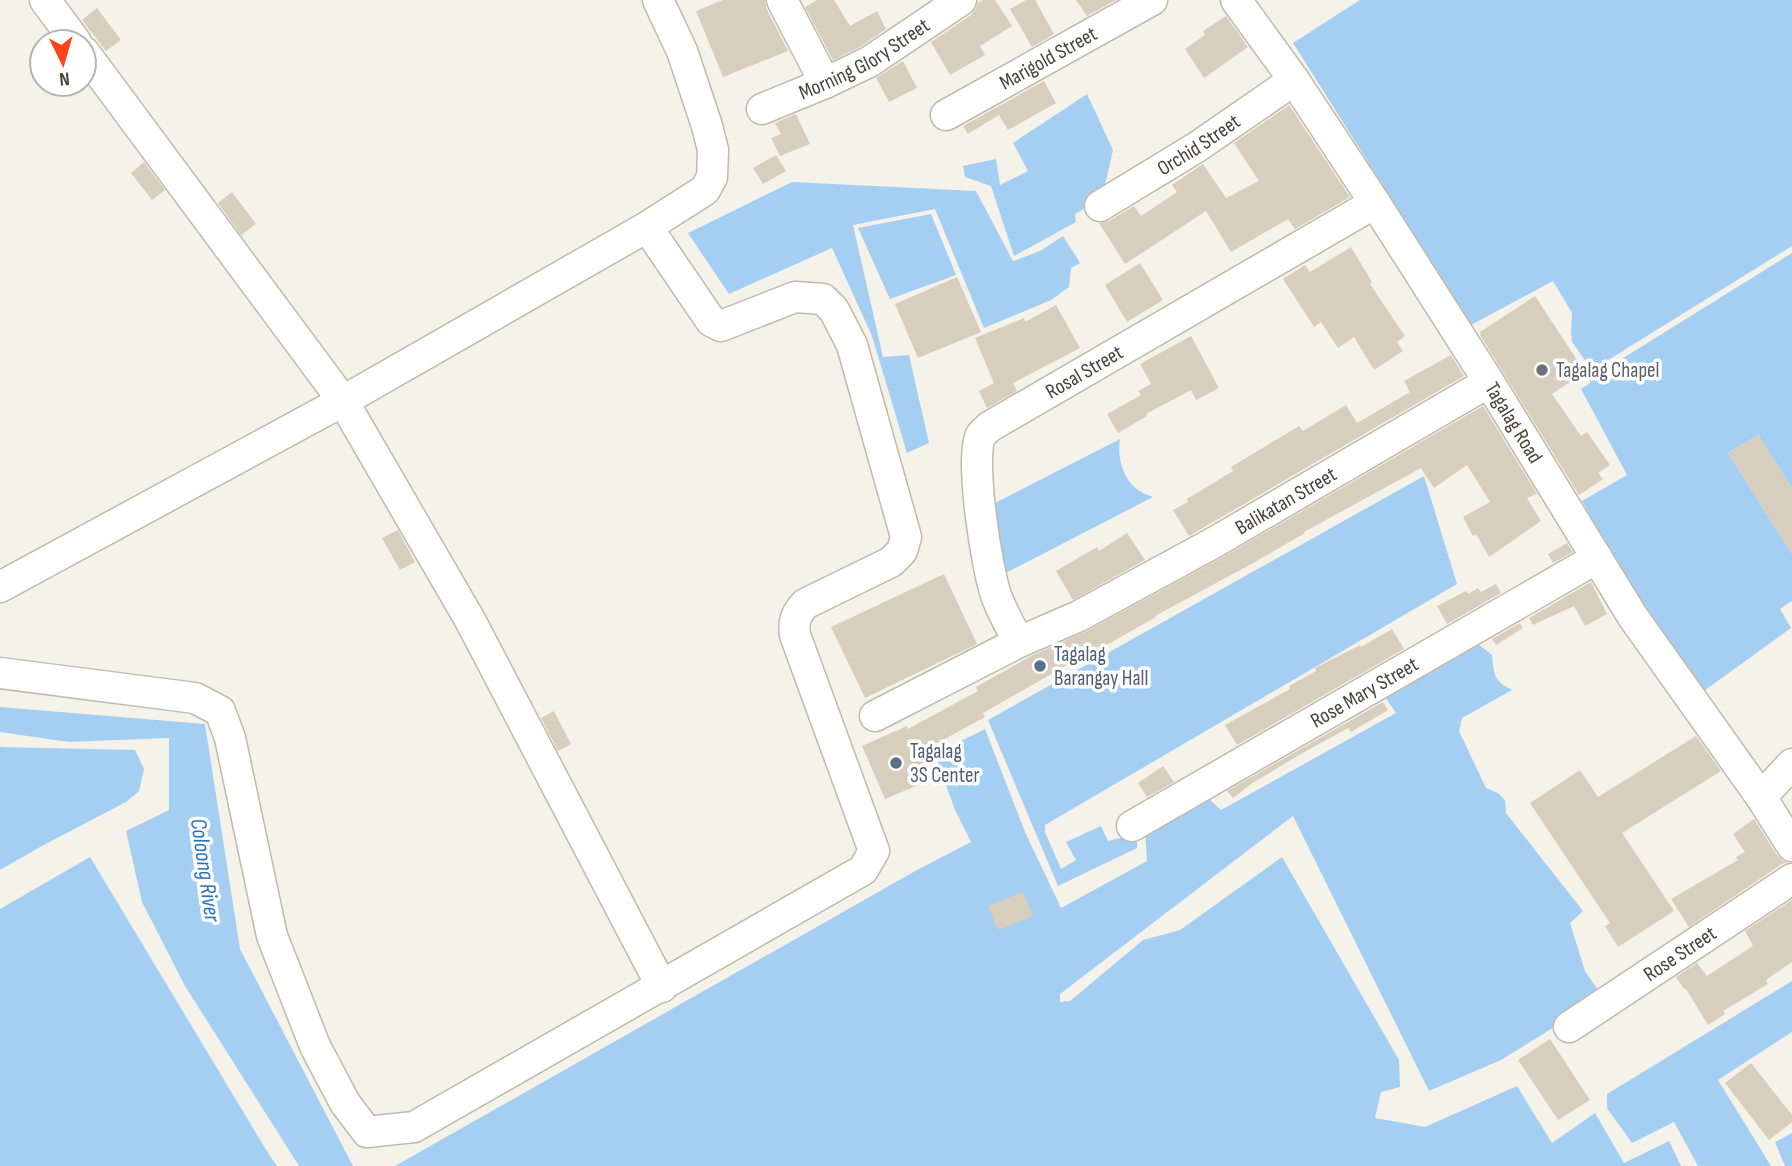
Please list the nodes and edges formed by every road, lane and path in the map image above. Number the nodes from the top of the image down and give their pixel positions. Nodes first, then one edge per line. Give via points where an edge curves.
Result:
1 (45, 0) edge
2 (658, 0) edge
3 (782, 0) edge
4 (961, 0) edge
5 (1152, 0) edge
6 (1236, 0) edge
7 (66, 28) edge
8 (98, 71) edge
9 (1294, 79) junction
10 (825, 83) junction
11 (762, 109) dead end
12 (946, 115) dead end
13 (1375, 203) junction
14 (1100, 206) dead end
15 (647, 227) junction
16 (1489, 382) junction
17 (343, 401) junction
18 (1597, 558) junction
19 (0, 587) edge
20 (1019, 642) junction
21 (0, 673) edge
22 (875, 716) dead end
23 (1792, 764) edge
24 (1761, 797) junction
25 (1132, 827) dead end
26 (1792, 846) edge
27 (1792, 879) edge
28 (662, 986) junction
29 (1569, 1027) dead end

1 - 7 street
2 - 15 street via 682,51 707,126 713,150 712,177 705,190
3 - 10 street
4 - 10 street, Morning Glory Street via 869,62
5 - 12 street, Marigold Street
6 - 9 street, Tagalag Road
8 - 17 street
9 - 13 street, Tagalag Road
9 - 14 street, Orchid Street via 1197,147
10 - 11 street, Morning Glory Street
13 - 16 street, Tagalag Road
13 - 20 street, Rosal Street via 981,435 979,498 984,547 996,597
15 - 17 street
15 - 28 street via 711,321 721,326 795,297 823,299 834,310 852,345 906,537 902,551 891,562 805,604 796,613 793,626 874,851 863,870
16 - 18 street, Tagalag Road
16 - 20 street, Balikatan Street via 1215,542 1079,616
17 - 19 street
17 - 28 street via 470,620
18 - 24 street, Tagalag Road via 1633,617
18 - 25 street, Rose Mary Street
20 - 22 street, Balikatan Street
21 - 28 street via 195,698 220,711 230,738 272,936 315,1046 345,1103 368,1132 414,1127
23 - 24 street
24 - 26 street, Tagalag Road
27 - 29 street, Rose Street

